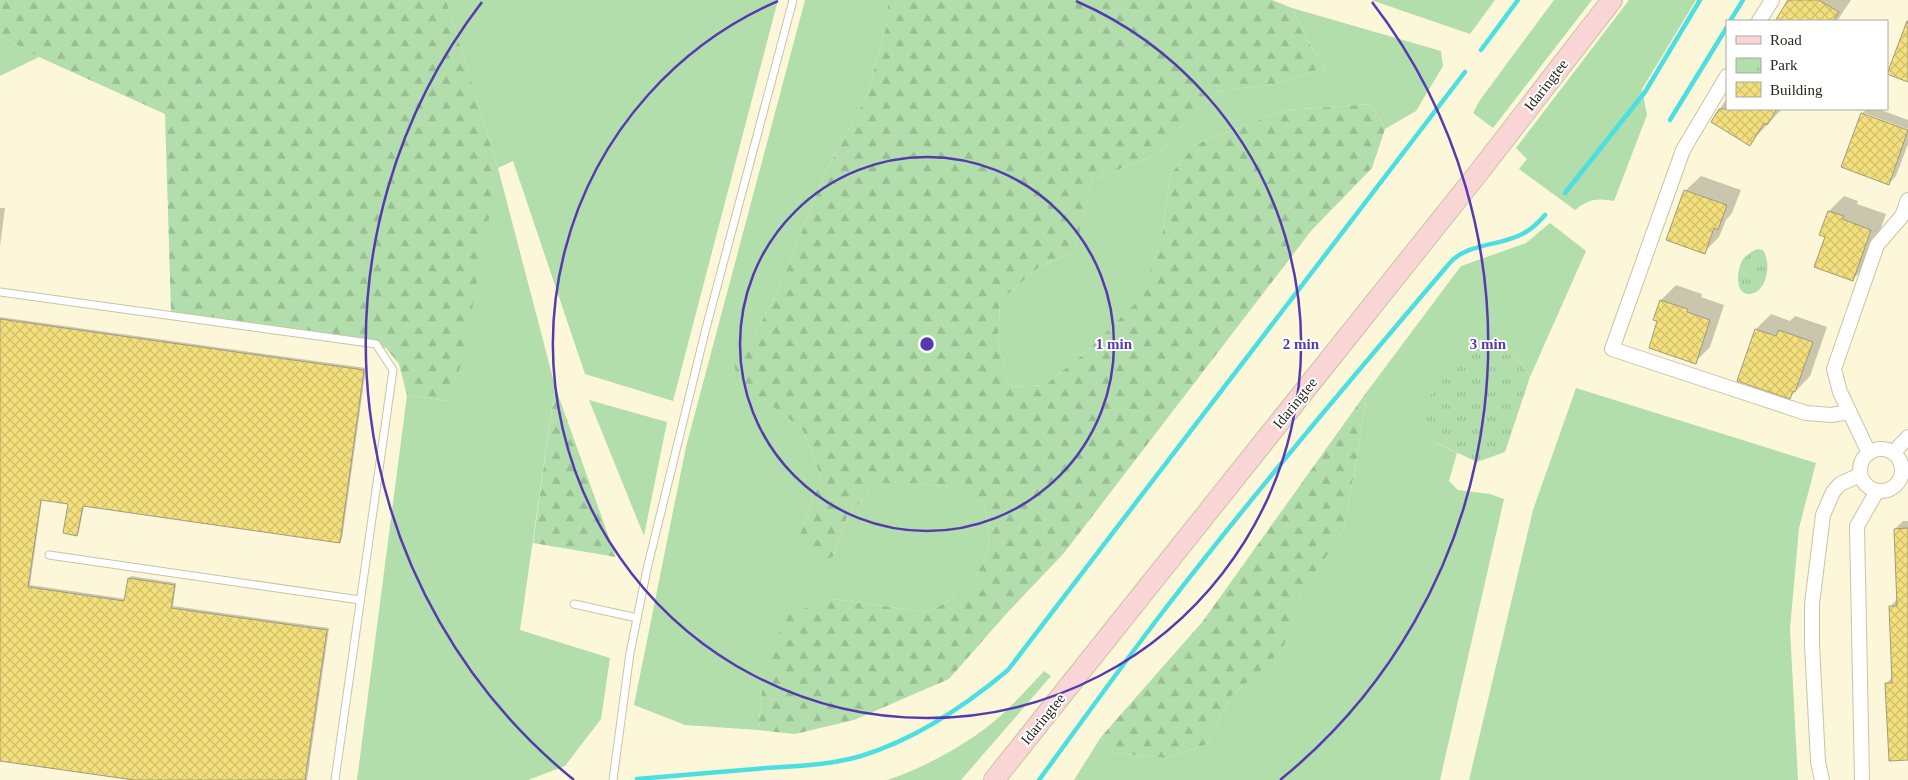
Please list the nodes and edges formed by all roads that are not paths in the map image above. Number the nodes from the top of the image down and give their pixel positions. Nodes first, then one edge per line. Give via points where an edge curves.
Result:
1 (793, 0) edge
2 (1612, 0) edge
3 (1772, 0) edge
4 (1761, 20) edge
5 (1726, 78) edge
6 (1908, 200) edge
7 (0, 292) edge
8 (1849, 412) junction
9 (1908, 437) edge
10 (1868, 453) junction
11 (1893, 453) junction
12 (1860, 475) junction
13 (1904, 476) edge
14 (1877, 490) junction
15 (49, 555) dead end
16 (360, 600) junction
17 (574, 604) dead end
18 (637, 618) junction
19 (335, 780) edge
20 (613, 780) edge
21 (994, 780) edge
22 (1822, 780) edge
23 (1862, 780) edge

1 - 18 lane via 683,417
2 - 21 main road, Idaringtee via 1479,172
3 - 4 street
5 - 8 street via 1683,150 1612,349 1806,413 1831,415
6 - 8 street via 1902,216 1877,245 1834,369
7 - 16 lane via 376,344 393,370
8 - 10 street
9 - 11 street
10 - 11 street via 1881,449
10 - 12 street via 1861,463
11 - 13 street
12 - 14 street via 1867,486
12 - 22 street via 1840,484 1823,515 1812,604 1818,762
13 - 14 street via 1889,489
14 - 23 street via 1857,526
15 - 16 lane
16 - 19 lane
17 - 18 lane
18 - 20 lane

